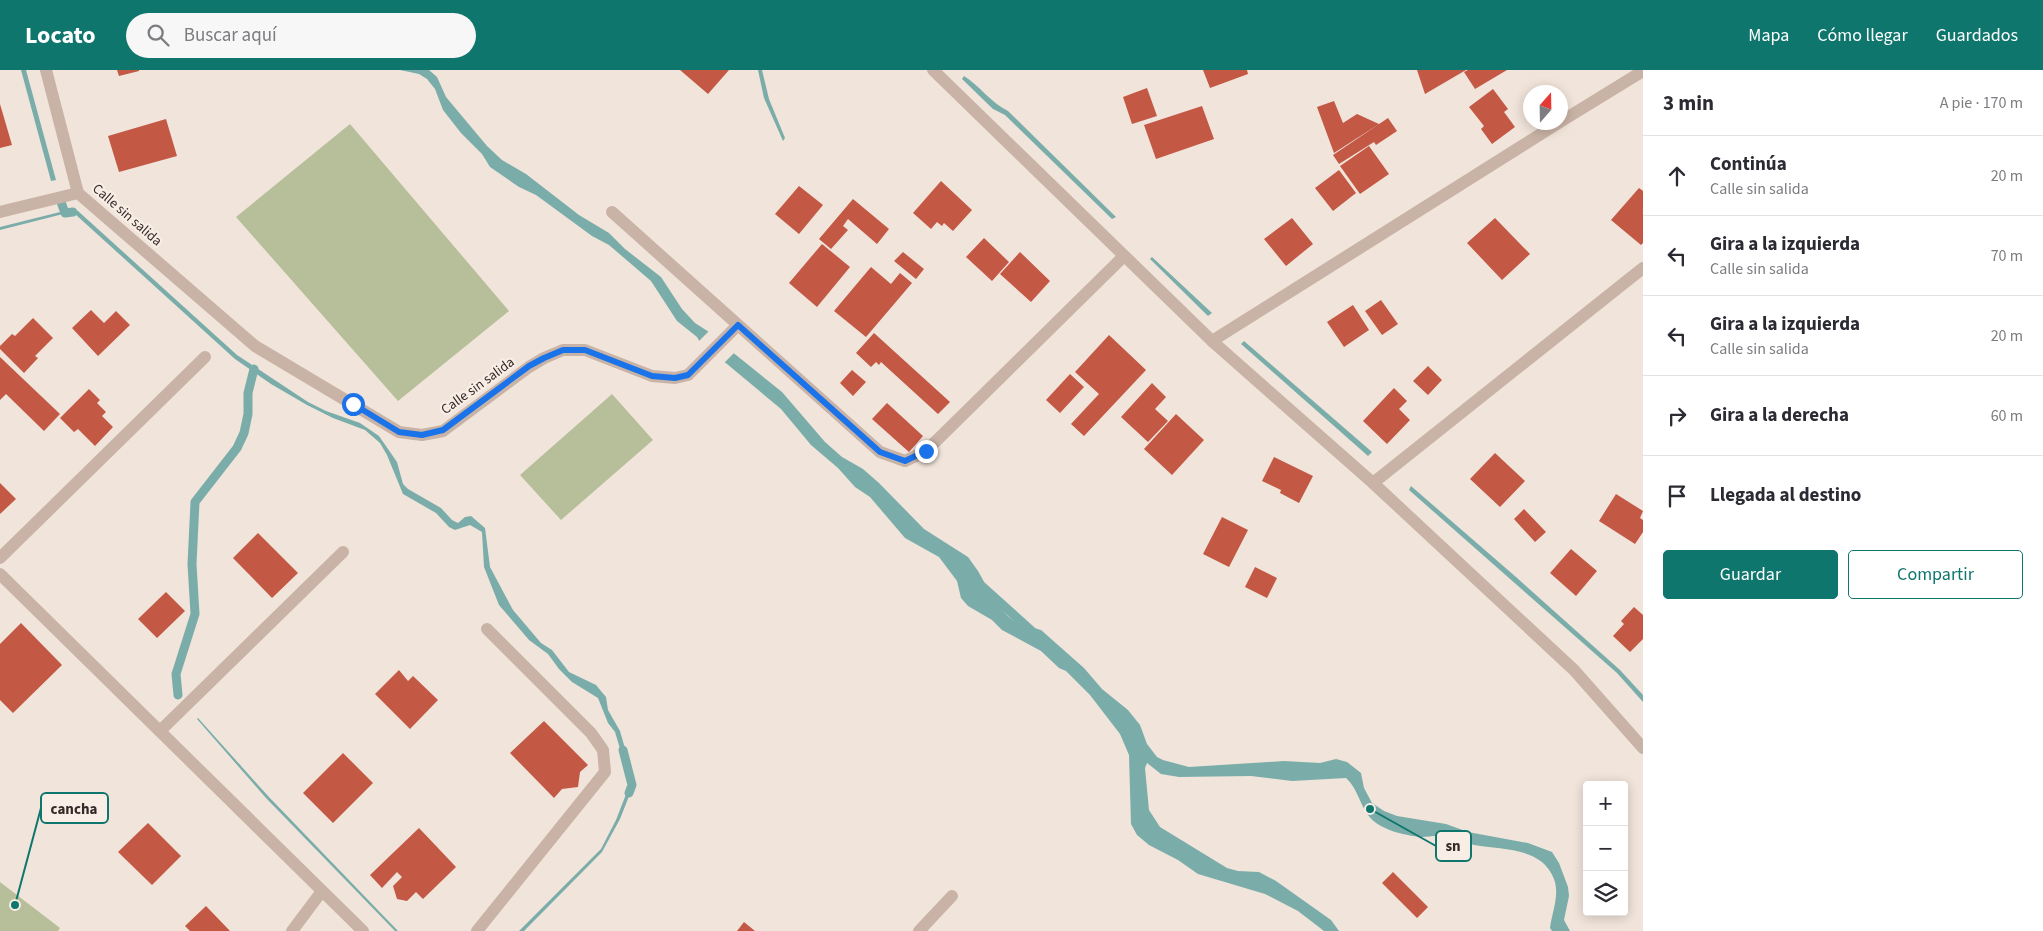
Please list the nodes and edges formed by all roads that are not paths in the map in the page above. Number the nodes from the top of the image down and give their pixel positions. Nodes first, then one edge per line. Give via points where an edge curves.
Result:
1 (46, 70) edge
2 (933, 70) edge
3 (1643, 70) edge
4 (1568, 117) edge
5 (1547, 130) edge
6 (78, 193) junction
7 (0, 212) edge
8 (612, 212) dead end
9 (1124, 256) junction
10 (1643, 268) edge
11 (738, 325) junction
12 (1212, 341) junction
13 (205, 357) dead end
14 (1373, 483) junction
15 (343, 552) dead end
16 (0, 558) edge
17 (0, 574) edge
18 (487, 629) dead end
19 (160, 731) junction
20 (1643, 748) edge
21 (322, 892) junction
22 (952, 896) dead end
23 (292, 931) edge
24 (363, 931) edge
25 (477, 931) edge
26 (919, 931) edge

1 - 6 street
2 - 9 street
3 - 4 street
5 - 12 street
6 - 7 street
6 - 11 street, Calle sin salida via 255,346 399,432 422,435 443,430 529,366 563,350 585,350 652,376 675,378 688,375
8 - 11 street
9 - 11 street via 926,451 905,461 880,452
9 - 12 street
10 - 14 street
12 - 14 street
13 - 16 street
14 - 20 street via 1574,670
15 - 19 street
17 - 19 street
18 - 25 street via 591,733 604,750 605,772
19 - 21 street
21 - 23 street
21 - 24 street
22 - 26 street

